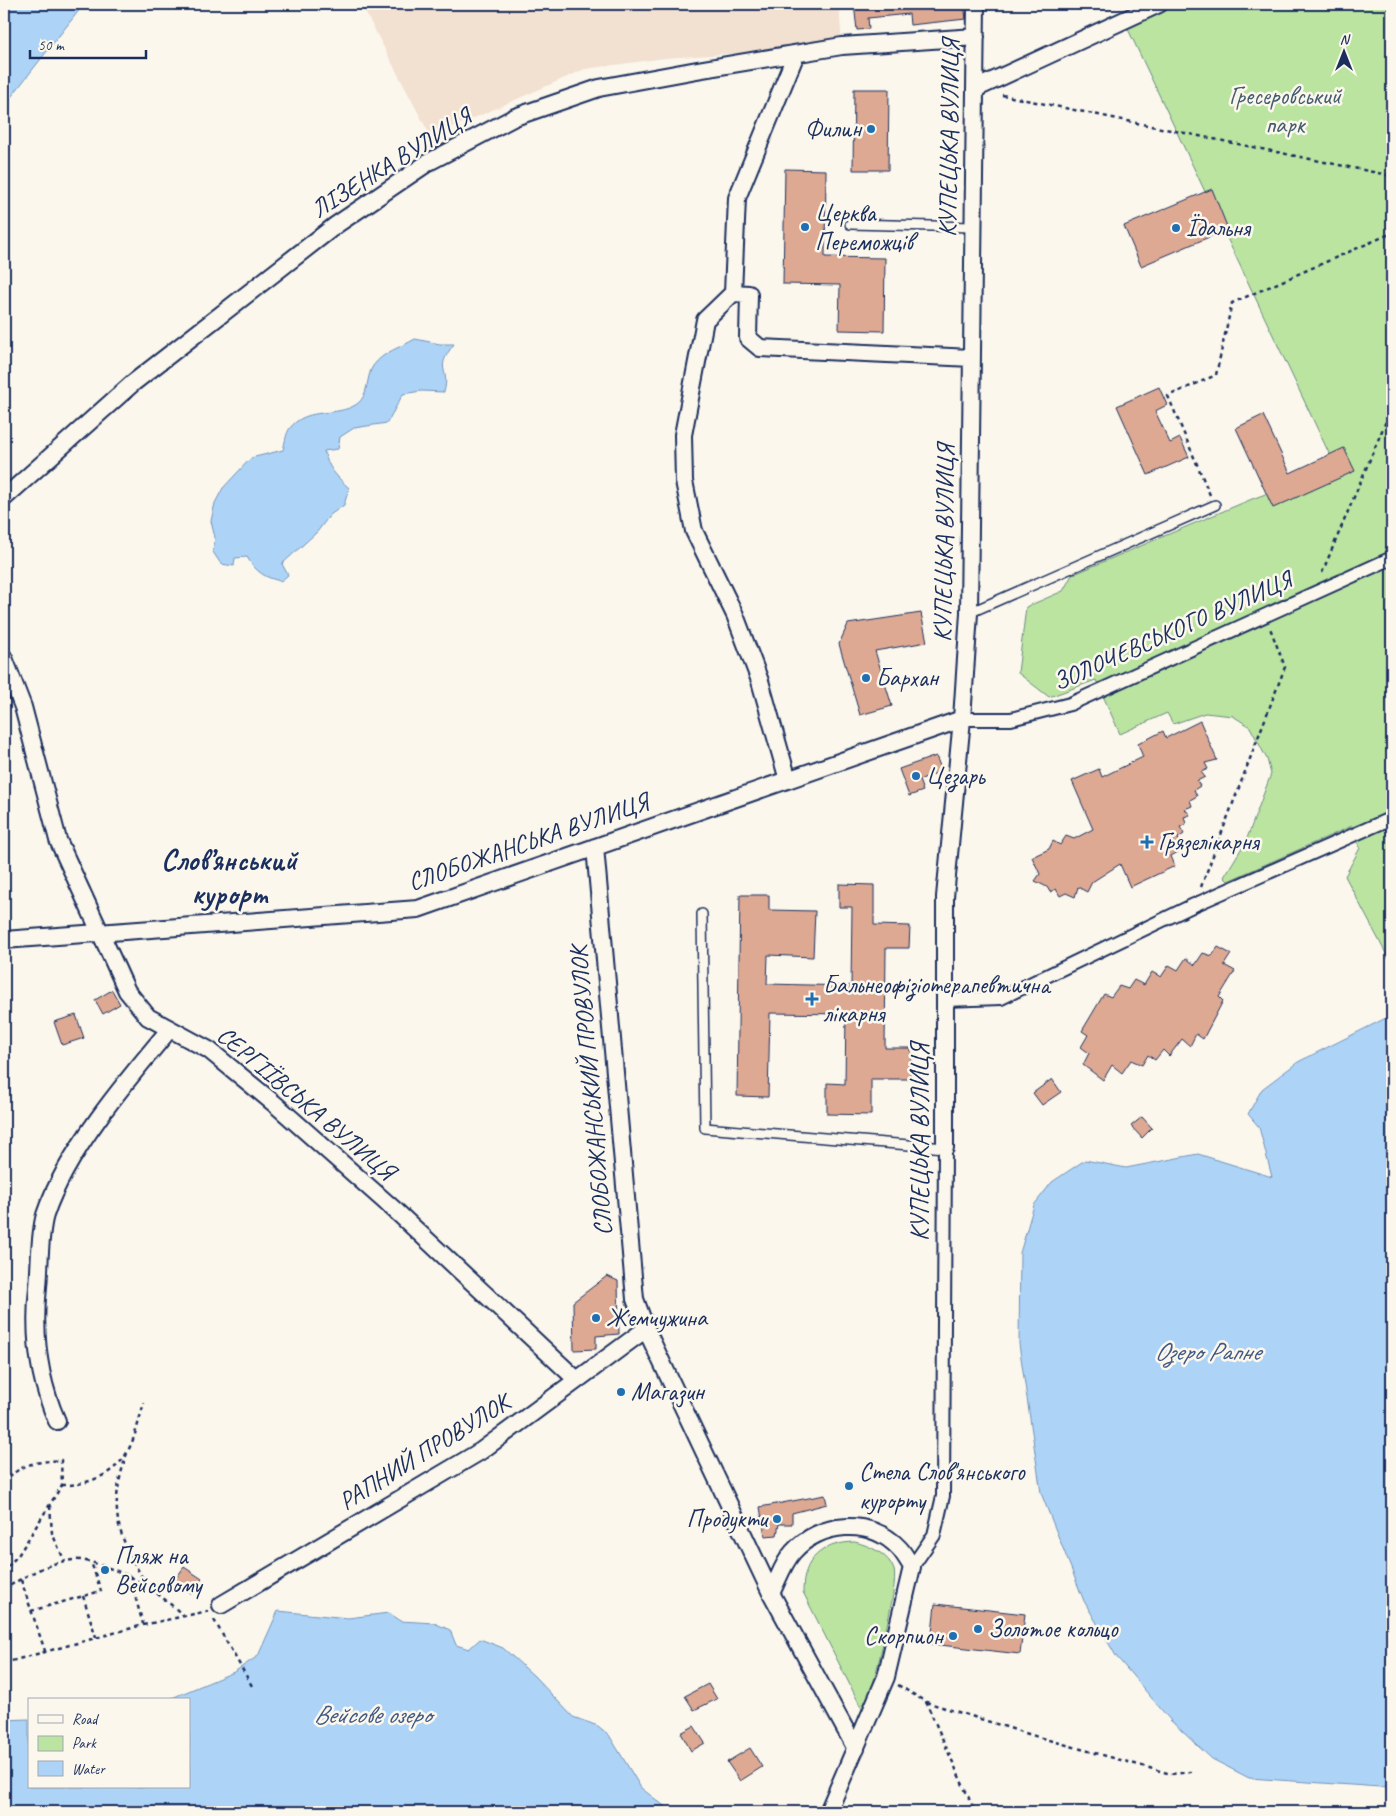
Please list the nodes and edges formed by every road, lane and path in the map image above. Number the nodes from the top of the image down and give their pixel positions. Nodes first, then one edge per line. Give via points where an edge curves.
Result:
1 (976, 4) edge
2 (1159, 4) edge
3 (976, 37) junction
4 (796, 54) junction
5 (975, 89) junction
6 (1392, 176) edge
7 (850, 224) dead end
8 (973, 227) junction
9 (1392, 234) edge
10 (733, 293) junction
11 (972, 358) junction
12 (1392, 407) edge
13 (4, 498) edge
14 (1215, 505) joint
15 (1392, 558) edge
16 (1314, 593) junction
17 (969, 613) junction
18 (1265, 616) junction
19 (4, 658) edge
20 (962, 719) junction
21 (788, 780) junction
22 (1392, 818) edge
23 (594, 847) junction
24 (1194, 905) junction
25 (702, 914) dead end
26 (99, 932) junction
27 (4, 940) edge
28 (945, 1000) junction
29 (169, 1030) junction
30 (945, 1148) junction
31 (646, 1329) junction
32 (577, 1380) junction
33 (144, 1402) dead end
34 (57, 1421) dead end
35 (127, 1453) junction
36 (4, 1484) edge
37 (62, 1485) junction
38 (50, 1504) junction
39 (65, 1562) junction
40 (92, 1562) junction
41 (912, 1567) junction
42 (4, 1571) edge
43 (129, 1575) junction
44 (21, 1580) junction
45 (146, 1584) junction
46 (4, 1590) edge
47 (771, 1593) junction
48 (83, 1596) junction
49 (215, 1608) junction
50 (31, 1611) junction
51 (184, 1617) junction
52 (143, 1625) junction
53 (96, 1637) junction
54 (45, 1651) junction
55 (4, 1663) edge
56 (886, 1677) junction
57 (252, 1686) dead end
58 (926, 1702) junction
59 (856, 1749) junction
60 (1191, 1772) dead end
61 (828, 1812) edge
62 (975, 1812) edge

1 - 3 street, КУПЕЦЬКА ВУЛИЦЯ
2 - 5 street
3 - 4 street, ЛІЗЕНКА ВУЛИЦЯ via 842,46
3 - 5 street, КУПЕЦЬКА ВУЛИЦЯ
4 - 10 street via 737,198
4 - 13 street, ЛІЗЕНКА ВУЛИЦЯ via 599,88 516,117 429,162 336,225 133,382
5 - 6 path
5 - 8 street, КУПЕЦЬКА ВУЛИЦЯ
7 - 8 lane
8 - 11 street, КУПЕЦЬКА ВУЛИЦЯ
9 - 14 path via 1232,303 1216,375 1168,396
10 - 11 street via 749,294 748,338 760,348
10 - 21 street via 705,320 683,435 684,481 694,531 735,615 760,682
11 - 17 street, КУПЕЦЬКА ВУЛИЦЯ
12 - 16 path
14 - 17 lane
15 - 16 street, ЗОЛОЧЕВСЬКОГО ВУЛИЦЯ
16 - 18 street, ЗОЛОЧЕВСЬКОГО ВУЛИЦЯ
17 - 20 street, КУПЕЦЬКА ВУЛИЦЯ
18 - 20 street, ЗОЛОЧЕВСЬКОГО ВУЛИЦЯ via 1070,704 1011,719
18 - 24 path via 1285,667
19 - 26 street, СЕРГІЇВСЬКА ВУЛИЦЯ via 23,708 58,840
20 - 21 street, СЛОБОЖАНСЬКА ВУЛИЦЯ
20 - 28 street, КУПЕЦЬКА ВУЛИЦЯ via 945,898
21 - 23 street, СЛОБОЖАНСЬКА ВУЛИЦЯ
22 - 24 street
23 - 26 street, СЛОБОЖАНСЬКА ВУЛИЦЯ via 418,909
23 - 31 street, СЛОБОЖАНСЬКИЙ ПРОВУЛОК via 635,1299
24 - 28 street via 1000,998
25 - 30 lane via 705,1128
26 - 27 street, СЛОБОЖАНСЬКА ВУЛИЦЯ
26 - 29 street, СЕРГІЇВСЬКА ВУЛИЦЯ via 127,991 148,1016
28 - 30 street, КУПЕЦЬКА ВУЛИЦЯ
29 - 32 street, СЕРГІЇВСЬКА ВУЛИЦЯ via 209,1050 276,1105 397,1212
29 - 34 street via 121,1087 76,1153 44,1217 35,1344 48,1402
30 - 41 street, КУПЕЦЬКА ВУЛИЦЯ via 945,1472 941,1510 934,1535
31 - 32 street, РАПНИЙ ПРОВУЛОК
31 - 47 street
32 - 49 street, РАПНИЙ ПРОВУЛОК via 481,1451
33 - 35 path
35 - 37 path via 114,1467 94,1479
35 - 45 path via 117,1492 117,1524 130,1557
36 - 37 path via 32,1462 61,1460
37 - 38 path
38 - 39 path via 52,1533
38 - 42 path via 19,1554
39 - 40 path
39 - 44 path
40 - 43 path
40 - 48 path via 101,1591
41 - 47 street via 898,1547 879,1533 856,1526 832,1528 810,1537 792,1553
41 - 56 street
43 - 45 path
43 - 52 path
44 - 46 path
44 - 50 path
45 - 51 path
47 - 59 street
48 - 50 path
48 - 53 path
49 - 51 path
49 - 57 path
50 - 54 path
51 - 52 path
52 - 53 path
53 - 54 path
54 - 55 path
56 - 58 path
56 - 59 street
58 - 60 path via 1171,1774
58 - 62 path
59 - 61 street

